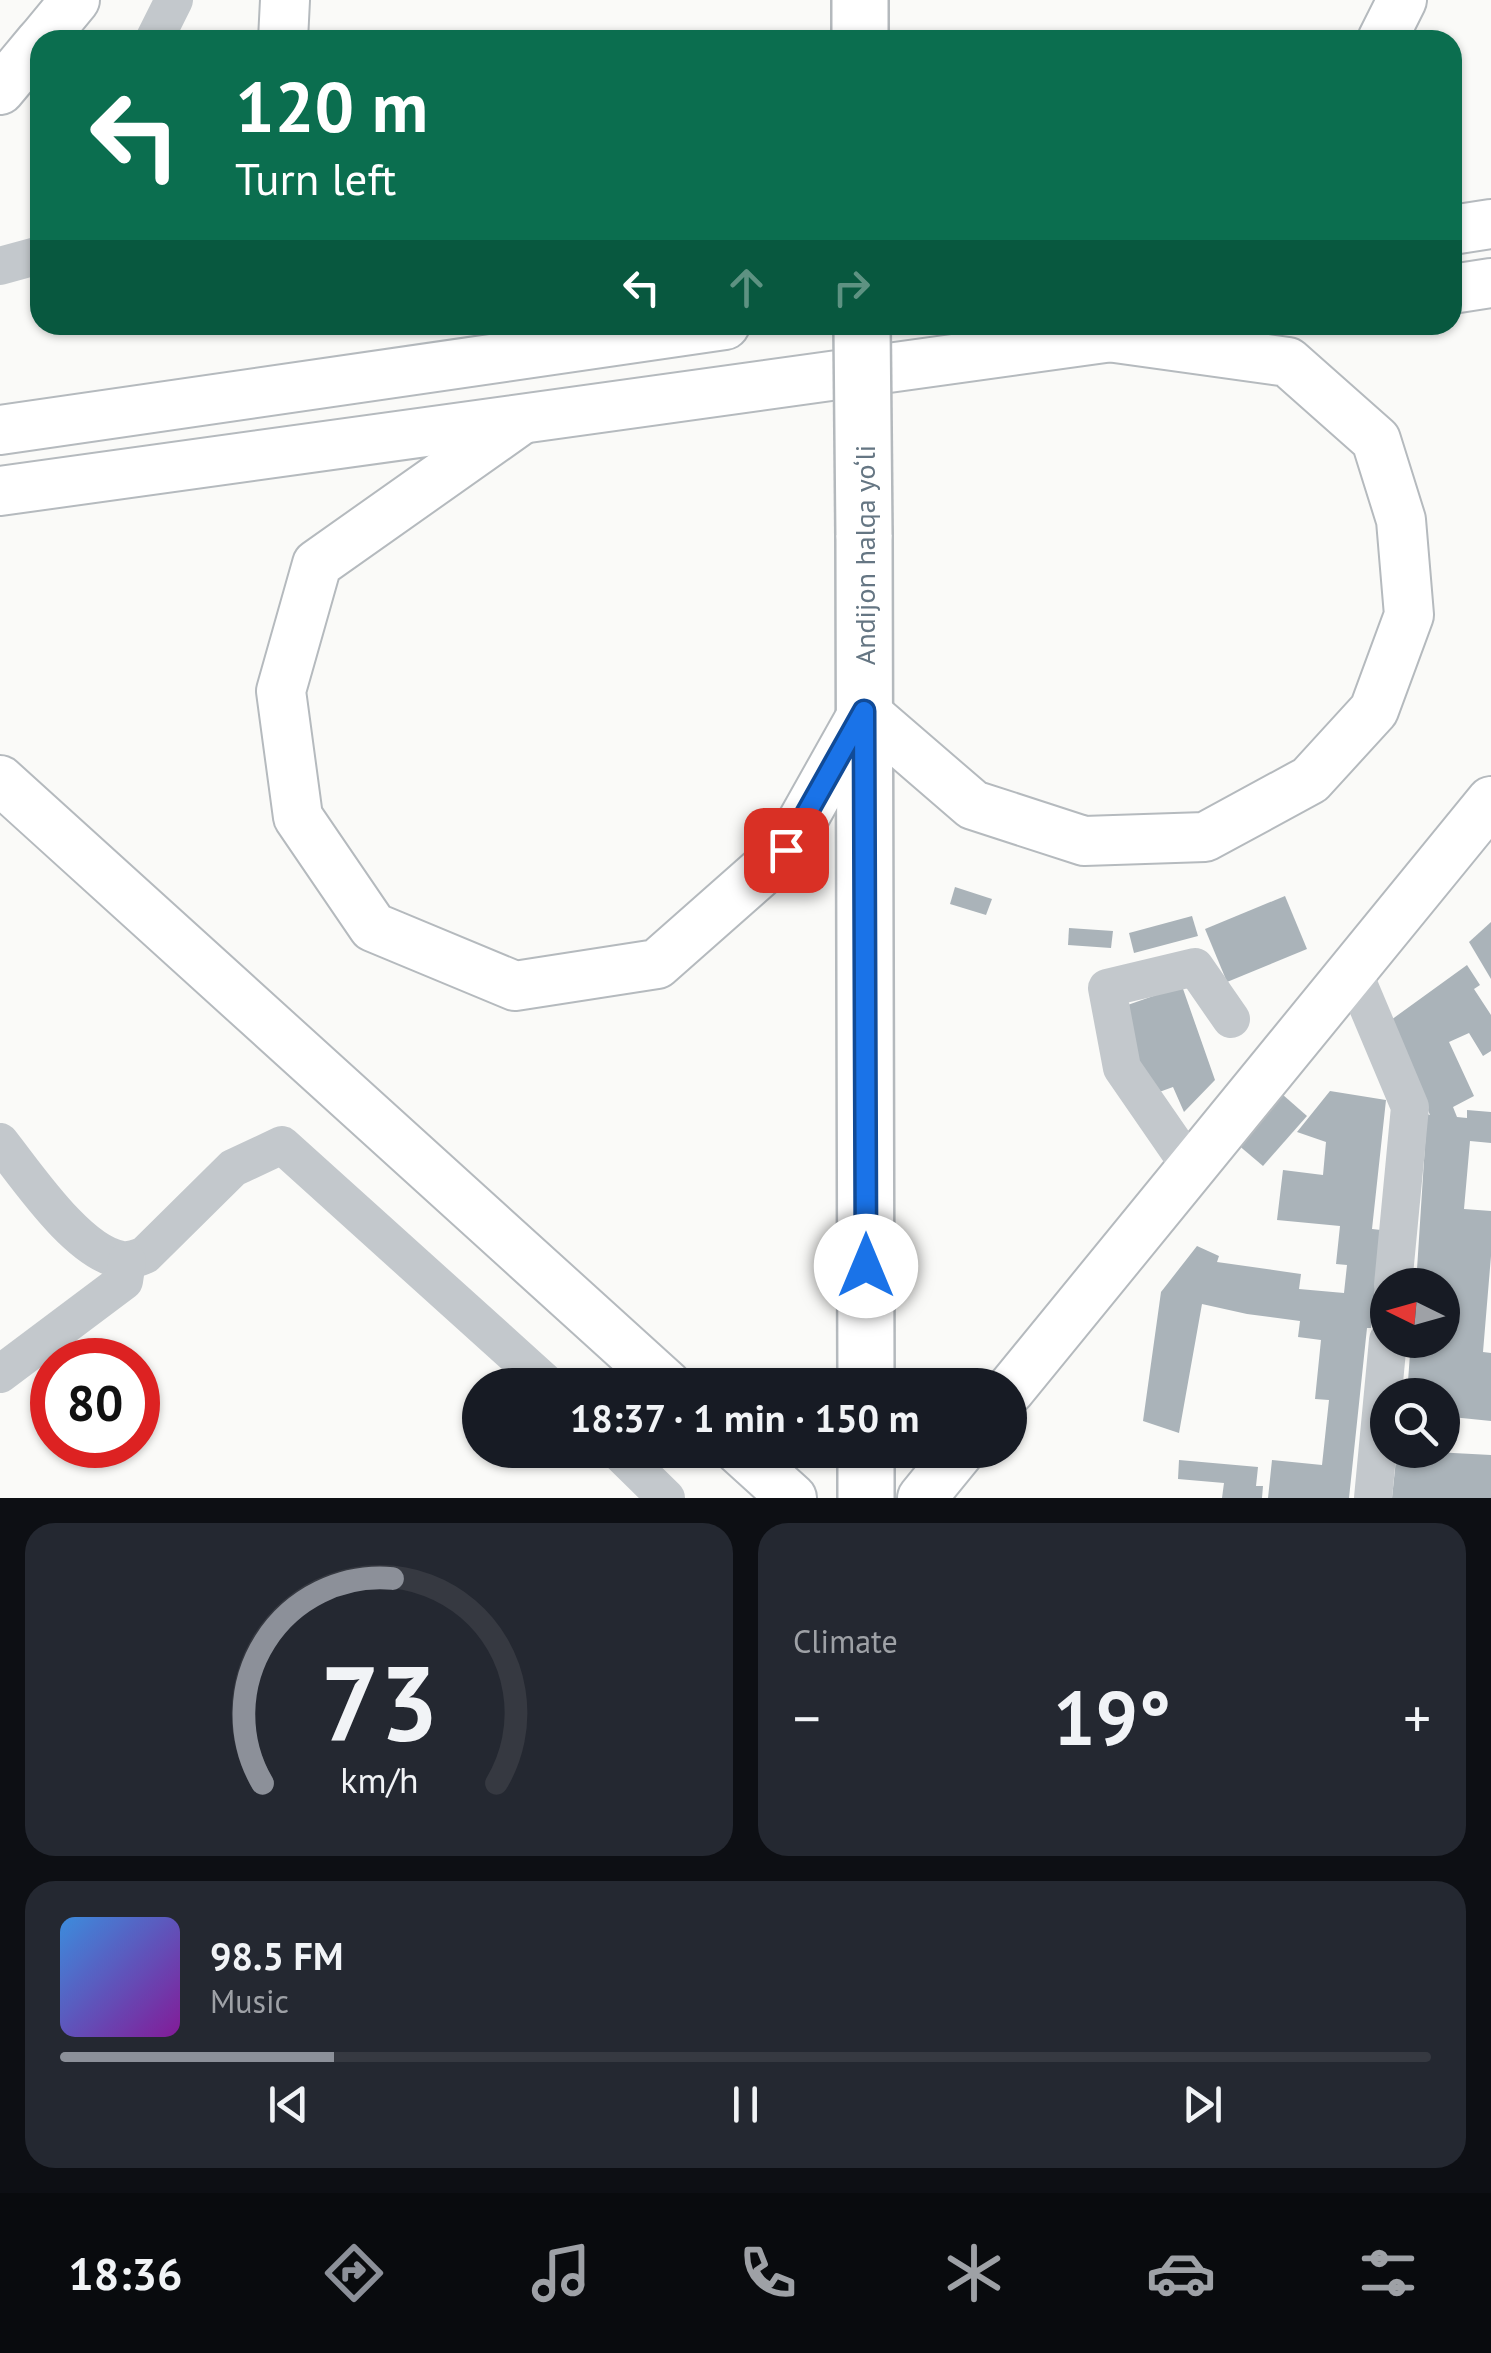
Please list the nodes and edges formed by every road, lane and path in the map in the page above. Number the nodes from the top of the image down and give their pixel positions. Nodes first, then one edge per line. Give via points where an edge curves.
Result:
1 (75, 0) edge
2 (174, 0) edge
3 (285, 0) edge
4 (860, 0) edge
5 (1402, 0) edge
6 (50, 30) edge
7 (159, 30) edge
8 (283, 30) edge
9 (860, 30) edge
10 (1387, 30) edge
11 (30, 54) edge
12 (0, 90) edge
13 (1491, 224) edge
14 (1462, 228) edge
15 (30, 258) edge
16 (0, 266) edge
17 (1491, 283) edge
18 (1462, 287) edge
19 (656, 335) edge
20 (862, 335) edge
21 (1122, 335) edge
22 (1108, 337) junction
23 (518, 422) junction
24 (0, 430) edge
25 (0, 491) edge
26 (864, 711) junction
27 (0, 780) edge
28 (1491, 801) edge
29 (1352, 969) junction
30 (1231, 1020) dead end
31 (0, 1142) edge
32 (1191, 1168) junction
33 (127, 1261) junction
34 (1395, 1268) edge
35 (1386, 1358) edge
36 (529, 1368) edge
37 (648, 1368) edge
38 (866, 1368) edge
39 (1027, 1369) edge
40 (0, 1374) edge
41 (635, 1468) edge
42 (759, 1468) edge
43 (866, 1468) edge
44 (946, 1468) edge
45 (666, 1498) edge
46 (792, 1498) edge
47 (866, 1498) edge
48 (922, 1498) edge
49 (1373, 1498) edge

1 - 6 main road
2 - 7 lane
3 - 8 main road
4 - 9 highway
5 - 10 main road
11 - 12 main road
13 - 14 main road
15 - 16 lane
17 - 18 main road
19 - 24 main road
20 - 26 highway, Andijon halqa yo‘li, bridge
21 - 22 main road
22 - 23 main road
22 - 26 main road via 1288,362 1376,440 1402,520 1409,615 1374,710 1310,780 1205,837 1084,841 973,805
23 - 25 main road
23 - 26 main road via 317,564 281,691 298,817 373,926 515,986 657,964 786,850
26 - 38 highway, Andijon halqa yo‘li
27 - 37 main road
28 - 29 main road
29 - 32 main road
29 - 34 lane via 1410,1107
30 - 32 lane via 1195,967 1107,988 1122,1068
31 - 33 lane via 67,1226 108,1256
32 - 39 main road
33 - 36 lane via 144,1255 234,1168 282,1145
33 - 40 lane via 124,1281
35 - 49 lane
41 - 45 lane
42 - 46 main road
43 - 47 highway
44 - 48 main road

